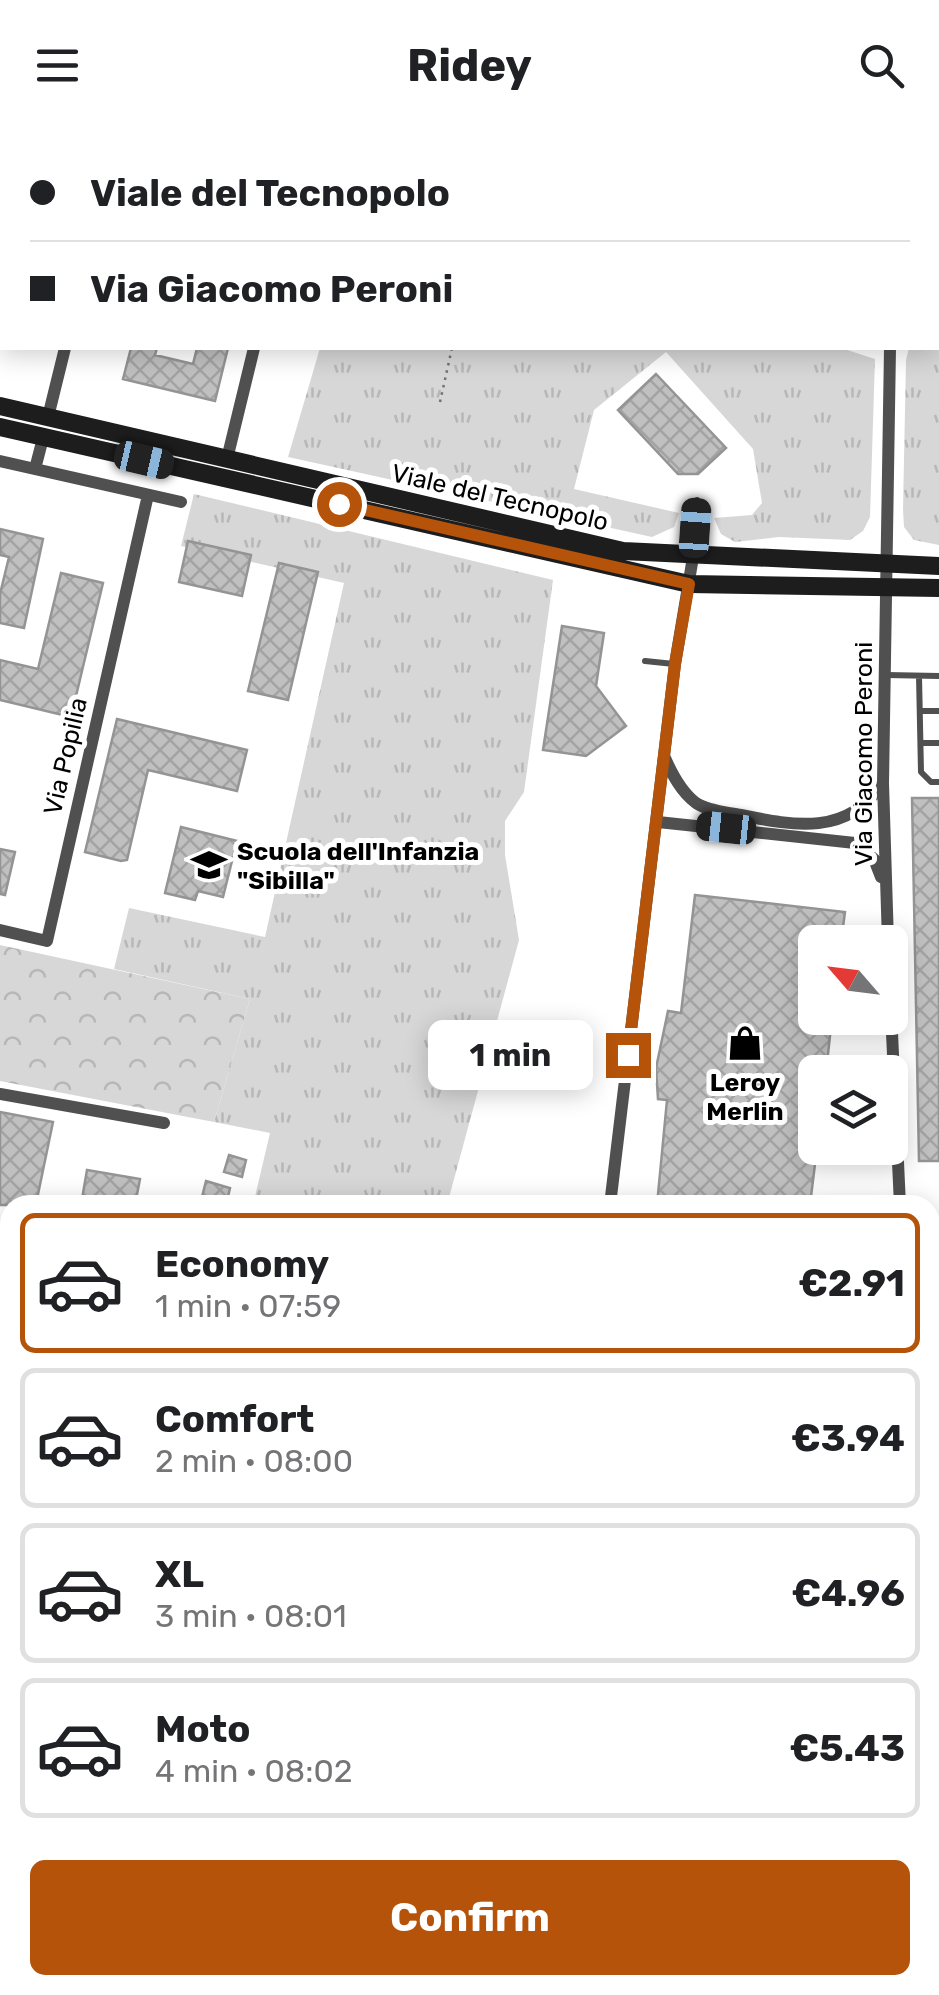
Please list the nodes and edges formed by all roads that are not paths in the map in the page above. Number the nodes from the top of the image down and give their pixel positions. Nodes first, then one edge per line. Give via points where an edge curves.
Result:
1 (65, 350) edge
2 (254, 350) edge
3 (890, 350) edge
4 (0, 406) edge
5 (48, 417) junction
6 (0, 428) edge
7 (43, 438) junction
8 (227, 459) junction
9 (0, 461) edge
10 (36, 469) junction
11 (148, 495) junction
12 (696, 500) dead end
13 (182, 502) dead end
14 (693, 556) junction
15 (888, 566) junction
16 (939, 566) edge
17 (689, 584) junction
18 (888, 588) junction
19 (939, 588) edge
20 (645, 661) dead end
21 (675, 664) junction
22 (886, 675) junction
23 (919, 676) junction
24 (939, 676) edge
25 (921, 711) junction
26 (939, 711) edge
27 (923, 743) junction
28 (939, 743) edge
29 (664, 756) junction
30 (939, 782) edge
31 (883, 783) junction
32 (658, 822) junction
33 (885, 889) junction
34 (887, 925) edge
35 (0, 930) edge
36 (892, 1035) edge
37 (0, 1094) edge
38 (164, 1123) dead end
39 (611, 1195) edge
40 (900, 1195) edge

1 - 5 street
2 - 8 street
3 - 15 street, Via Giacomo Peroni
4 - 5 main road, Viale del Tecnopolo
5 - 8 main road, Viale del Tecnopolo
6 - 7 main road, Viale del Tecnopolo
7 - 10 street
7 - 17 main road, Viale del Tecnopolo
8 - 14 main road, Viale del Tecnopolo via 623,550
9 - 10 street
10 - 11 street
11 - 13 street
11 - 35 street, Via Popilia via 47,941
12 - 14 lane
14 - 15 main road, Viale del Tecnopolo
14 - 17 street
15 - 16 main road, Viale del Tecnopolo
15 - 18 street, Via Giacomo Peroni
17 - 18 main road, Viale del Tecnopolo
17 - 21 street
18 - 19 main road, Viale del Tecnopolo
18 - 22 street, Via Giacomo Peroni
20 - 21 lane
21 - 29 street
22 - 23 lane
22 - 31 street, Via Giacomo Peroni
23 - 24 lane
23 - 25 lane
25 - 26 lane
25 - 27 lane
27 - 28 lane
27 - 30 lane via 920,772
29 - 31 street via 697,804 757,818 822,826 869,802
29 - 32 street
31 - 33 street, Via Giacomo Peroni
32 - 33 street via 855,843 874,858
32 - 39 street
33 - 34 street, Via Giacomo Peroni
36 - 40 street
37 - 38 street

